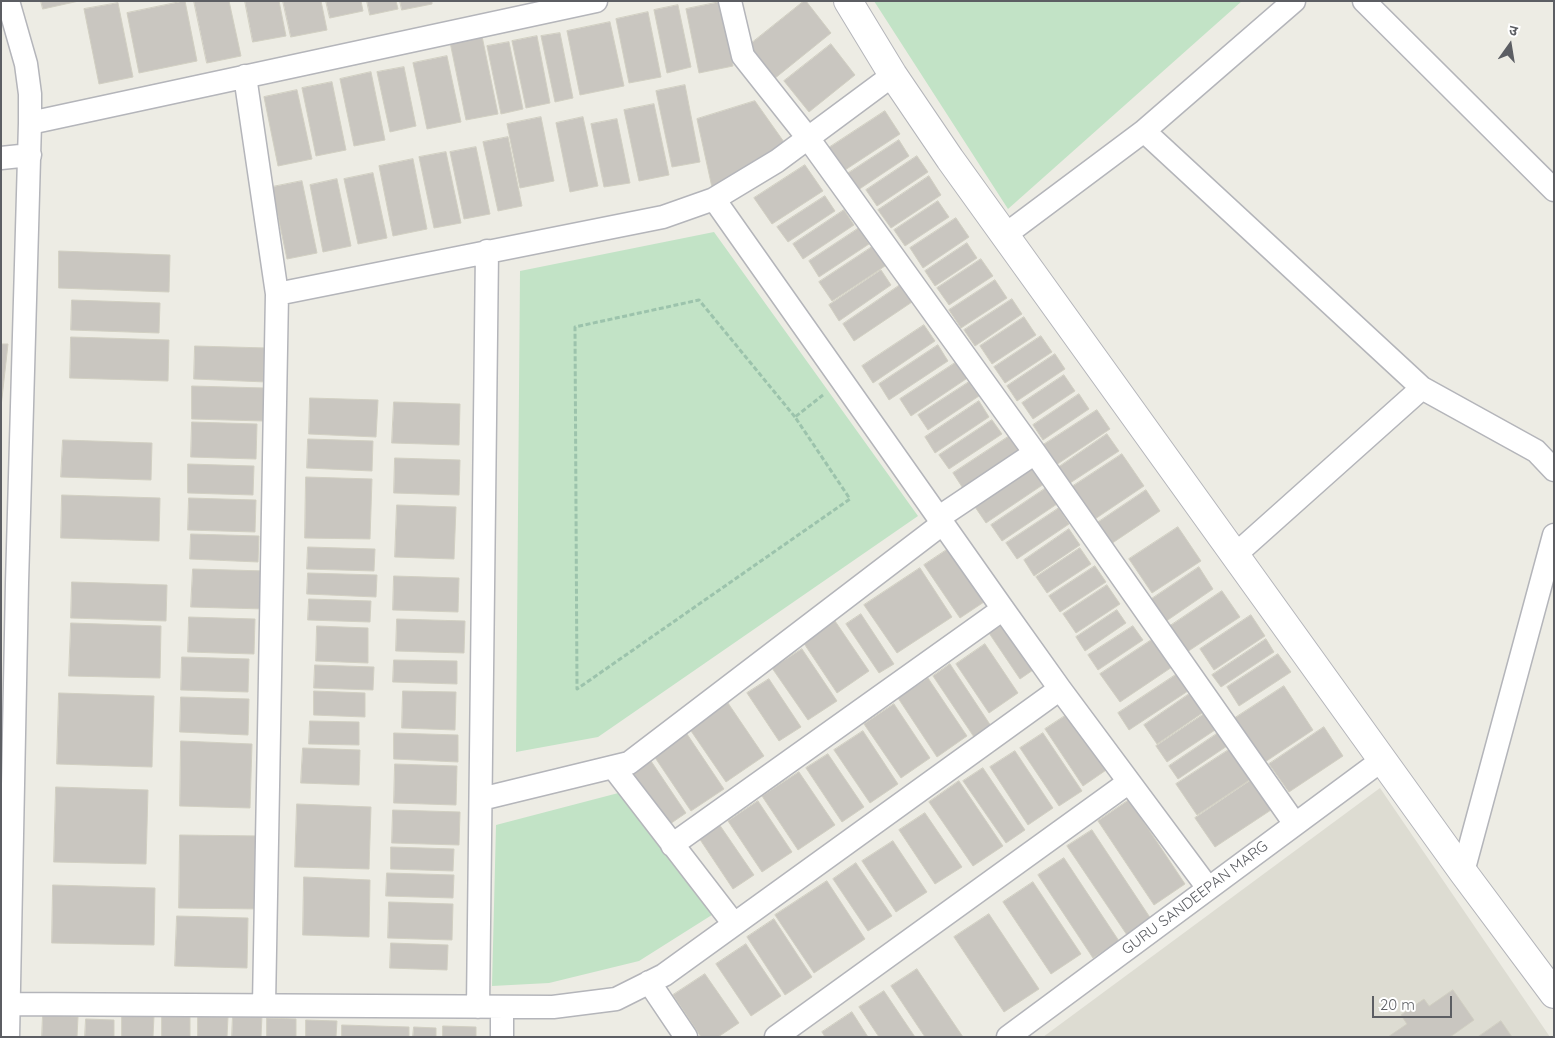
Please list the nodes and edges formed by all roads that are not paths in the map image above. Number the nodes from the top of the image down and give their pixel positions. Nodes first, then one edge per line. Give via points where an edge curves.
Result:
1 (8, 1) edge
2 (596, 1) edge
3 (730, 1) edge
4 (848, 1) edge
5 (1294, 1) edge
6 (1364, 1) edge
7 (10, 38) edge
8 (893, 75) junction
9 (245, 76) junction
10 (30, 123) junction
11 (1144, 130) junction
12 (808, 138) junction
13 (30, 155) junction
14 (1, 158) edge
15 (1554, 190) edge
16 (714, 199) junction
17 (1005, 235) junction
18 (487, 252) junction
19 (277, 294) junction
20 (1422, 388) junction
21 (1035, 453) junction
22 (1554, 470) edge
23 (940, 521) junction
24 (1554, 535) edge
25 (1235, 555) junction
26 (9, 583) edge
27 (1003, 609) junction
28 (1060, 689) junction
29 (1382, 760) junction
30 (612, 767) junction
31 (1129, 782) junction
32 (481, 799) junction
33 (1295, 824) junction
34 (672, 845) junction
35 (1462, 872) junction
36 (1208, 888) junction
37 (734, 924) junction
38 (649, 982) junction
39 (1554, 994) edge
40 (9, 1004) junction
41 (264, 1005) junction
42 (478, 1007) junction
43 (502, 1007) junction
44 (8, 1037) edge
45 (502, 1037) edge
46 (686, 1037) edge
47 (776, 1037) edge
48 (1008, 1037) edge

1 - 7 street
2 - 9 street
3 - 12 street via 743,56
4 - 8 street
5 - 11 street
6 - 15 street
7 - 10 street via 26,64
8 - 12 street
8 - 17 street
9 - 10 street
9 - 19 street
10 - 13 street
11 - 17 street
11 - 20 street
12 - 16 street
12 - 21 street
13 - 14 street
13 - 26 street
16 - 18 street via 663,217
16 - 23 street
17 - 25 street
18 - 19 street
18 - 32 street
19 - 41 street
20 - 22 street via 1536,451
20 - 25 street
21 - 23 street
21 - 33 street
23 - 27 street
23 - 30 street via 629,763
24 - 35 street
25 - 29 street
26 - 40 street
27 - 28 street
27 - 34 street
28 - 31 street
28 - 37 street
29 - 33 street, GURU SANDEEPAN MARG
29 - 35 street
30 - 32 street
30 - 34 street
31 - 36 street
31 - 47 street
32 - 42 street
33 - 36 street, GURU SANDEEPAN MARG
34 - 37 street
35 - 39 street
36 - 48 street, GURU SANDEEPAN MARG
37 - 38 street
38 - 43 street via 616,999 553,1007
38 - 46 street
40 - 41 street
40 - 44 street
41 - 42 street
42 - 43 street
43 - 45 street

